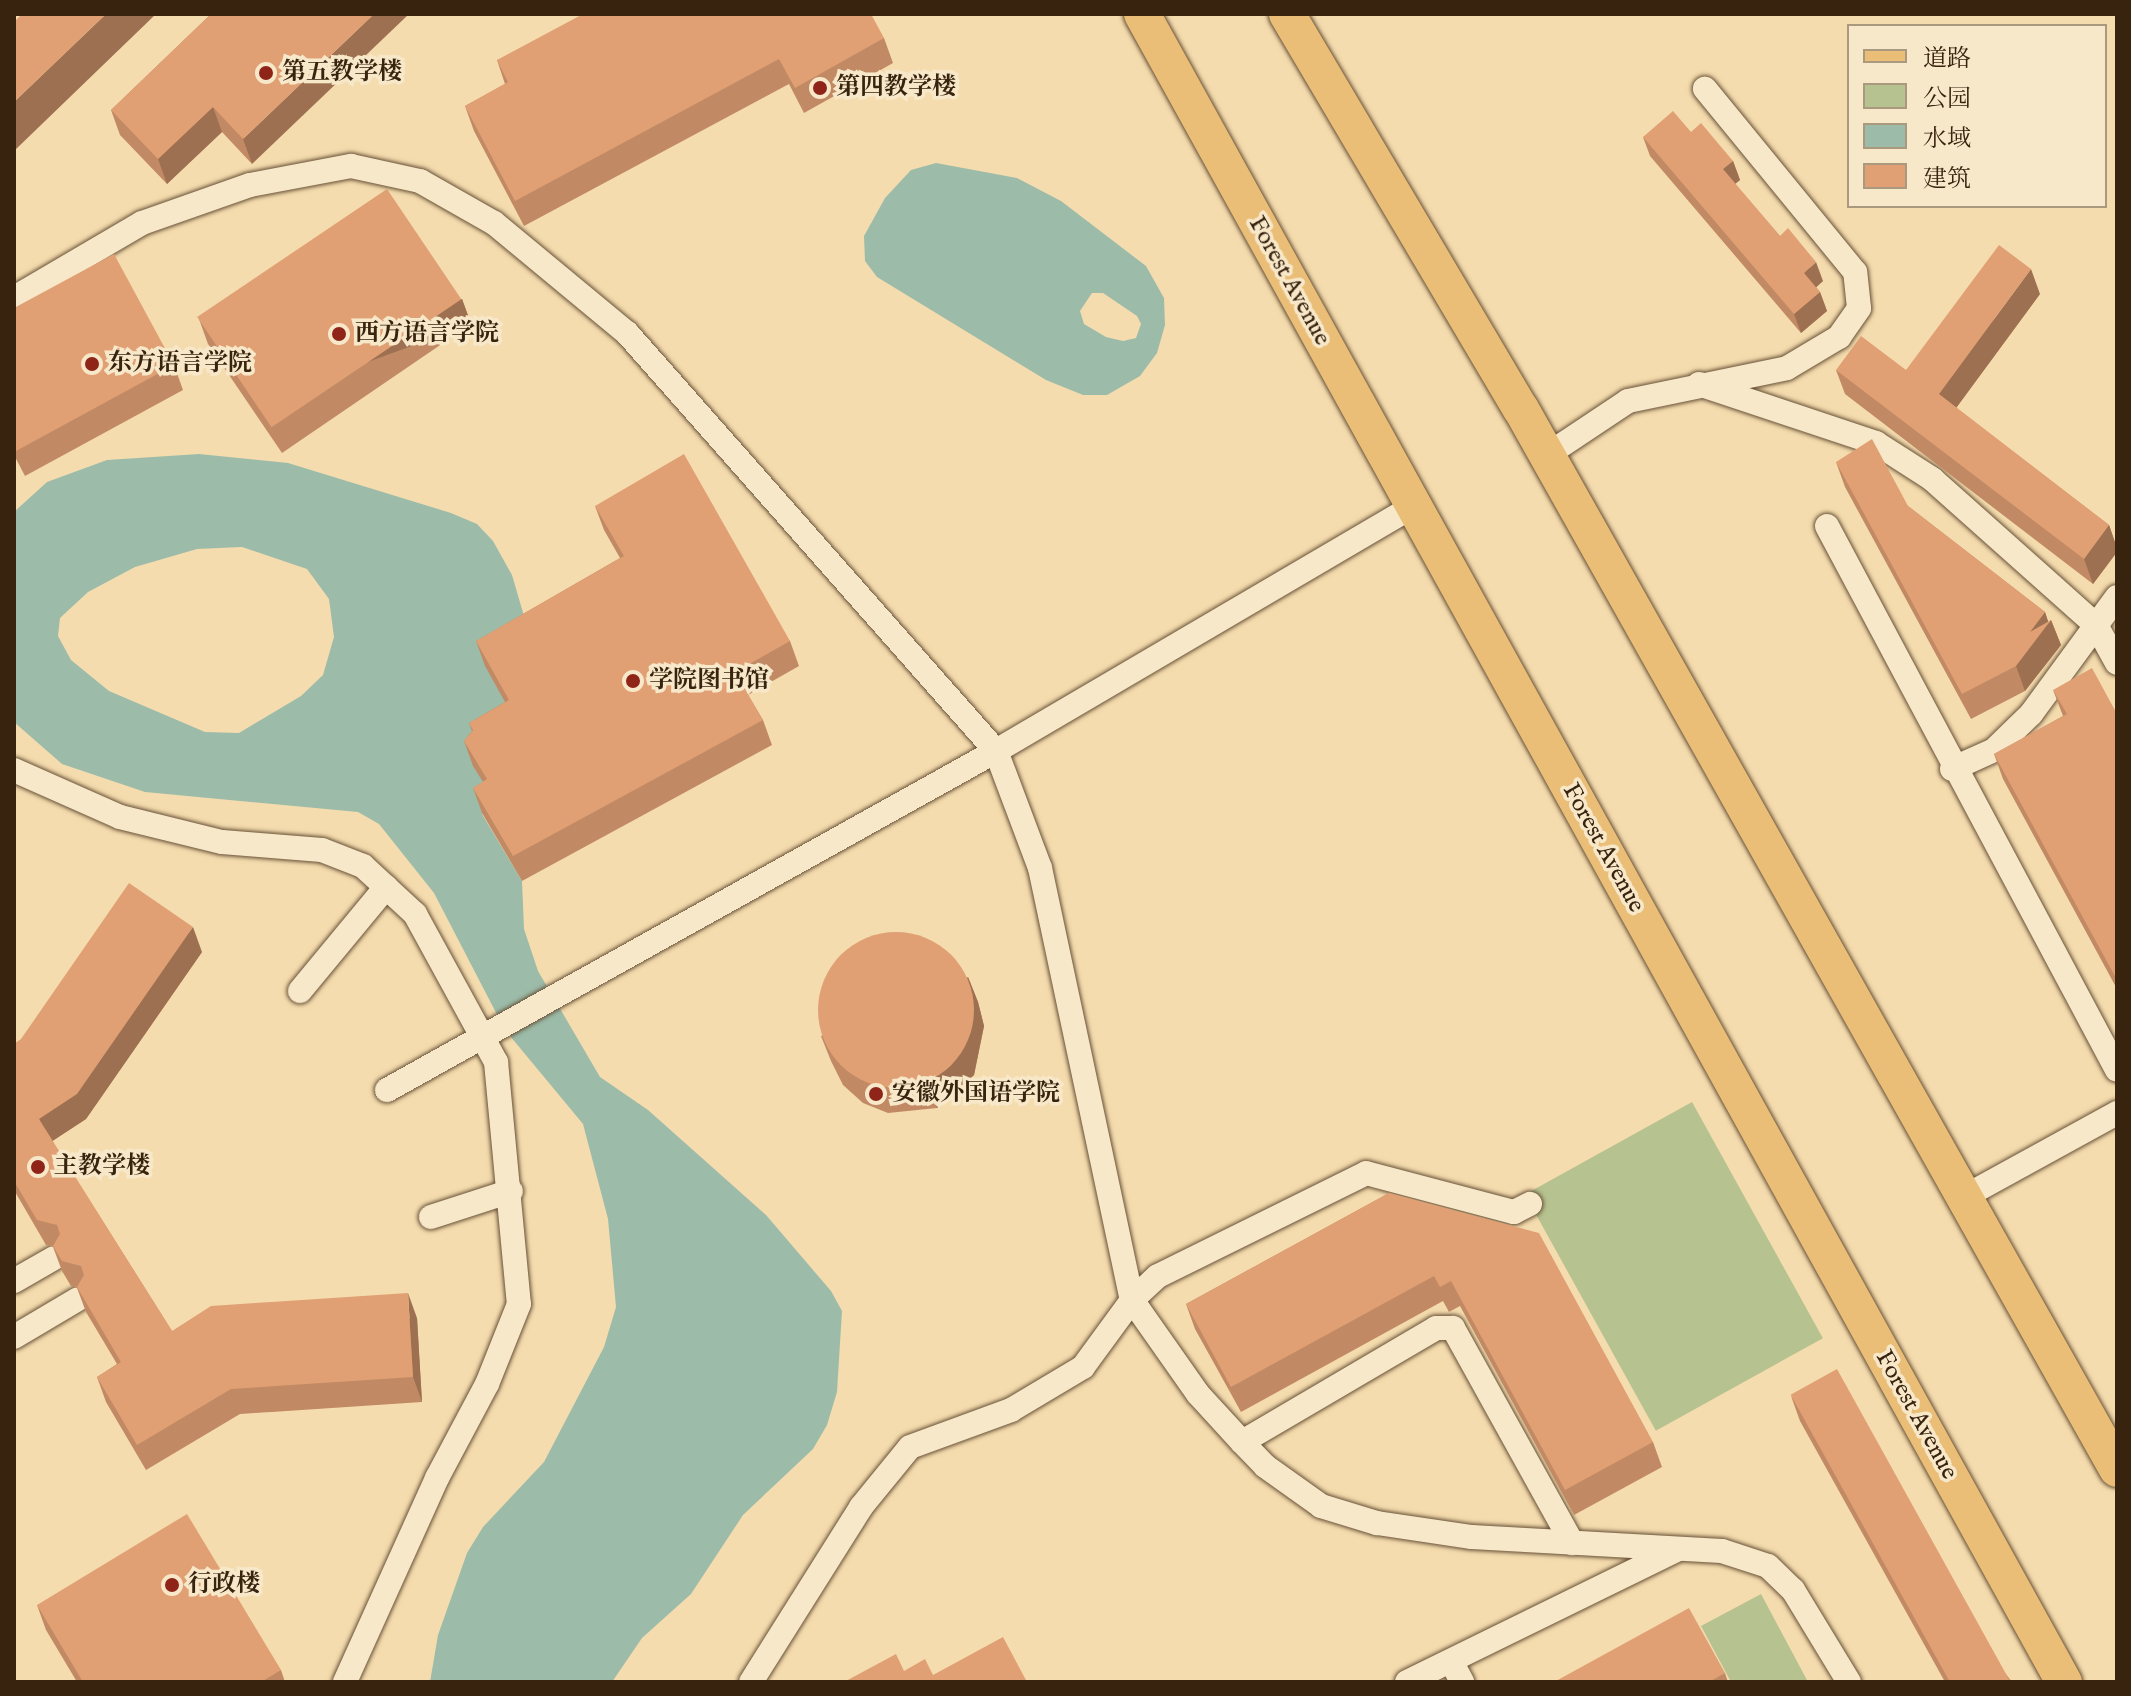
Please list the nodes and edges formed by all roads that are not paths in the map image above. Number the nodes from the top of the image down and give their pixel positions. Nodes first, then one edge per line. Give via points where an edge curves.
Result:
1 (1142, 14) edge
2 (1287, 14) edge
3 (1705, 89) dead end
4 (14, 298) edge
5 (1696, 384) junction
6 (1547, 455) junction
7 (1414, 506) junction
8 (1827, 526) dead end
9 (2117, 597) edge
10 (2096, 625) junction
11 (2117, 663) edge
12 (996, 751) junction
13 (1952, 769) junction
14 (14, 770) edge
15 (386, 887) junction
16 (300, 991) dead end
17 (487, 1032) junction
18 (2117, 1070) edge
19 (387, 1090) dead end
20 (2117, 1113) edge
21 (511, 1191) junction
22 (1964, 1197) junction
23 (1530, 1204) dead end
24 (431, 1217) dead end
25 (54, 1258) edge
26 (14, 1281) edge
27 (78, 1299) edge
28 (1132, 1300) junction
29 (14, 1337) edge
30 (1242, 1442) junction
31 (2117, 1469) edge
32 (1572, 1543) junction
33 (1678, 1548) junction
34 (1456, 1671) edge
35 (345, 1682) edge
36 (751, 1682) edge
37 (1407, 1682) edge
38 (1849, 1682) edge
39 (2064, 1682) edge

1 - 7 main road, Forest Avenue
2 - 6 main road
3 - 5 street via 1855,272 1859,308 1839,337 1787,368
4 - 12 street via 142,223 250,185 351,166 420,181 494,223 627,333
5 - 6 street via 1628,401
5 - 10 street via 1876,443 1932,479
6 - 22 main road
7 - 12 street
7 - 39 main road, Forest Avenue
8 - 13 street
9 - 10 street
10 - 11 street
10 - 13 street via 2031,714 1994,750
12 - 17 street
12 - 28 street via 1040,868
13 - 18 street
14 - 15 street via 120,817 222,842 322,850 363,866
15 - 16 street
15 - 17 street via 415,914
17 - 19 street
17 - 21 street via 496,1062
20 - 22 street
21 - 24 street
21 - 35 street via 519,1304 487,1384 437,1478
22 - 31 main road
23 - 28 street via 1514,1212 1366,1173 1158,1276
25 - 26 street
27 - 29 street
28 - 30 street via 1198,1394
28 - 36 street via 1083,1367 1011,1410 910,1447 861,1507
30 - 32 street via 1265,1466 1321,1506 1377,1523 1472,1537
30 - 32 street via 1436,1328 1453,1328
32 - 33 street
33 - 34 street
33 - 38 street via 1722,1551 1768,1566 1793,1590
34 - 37 street

